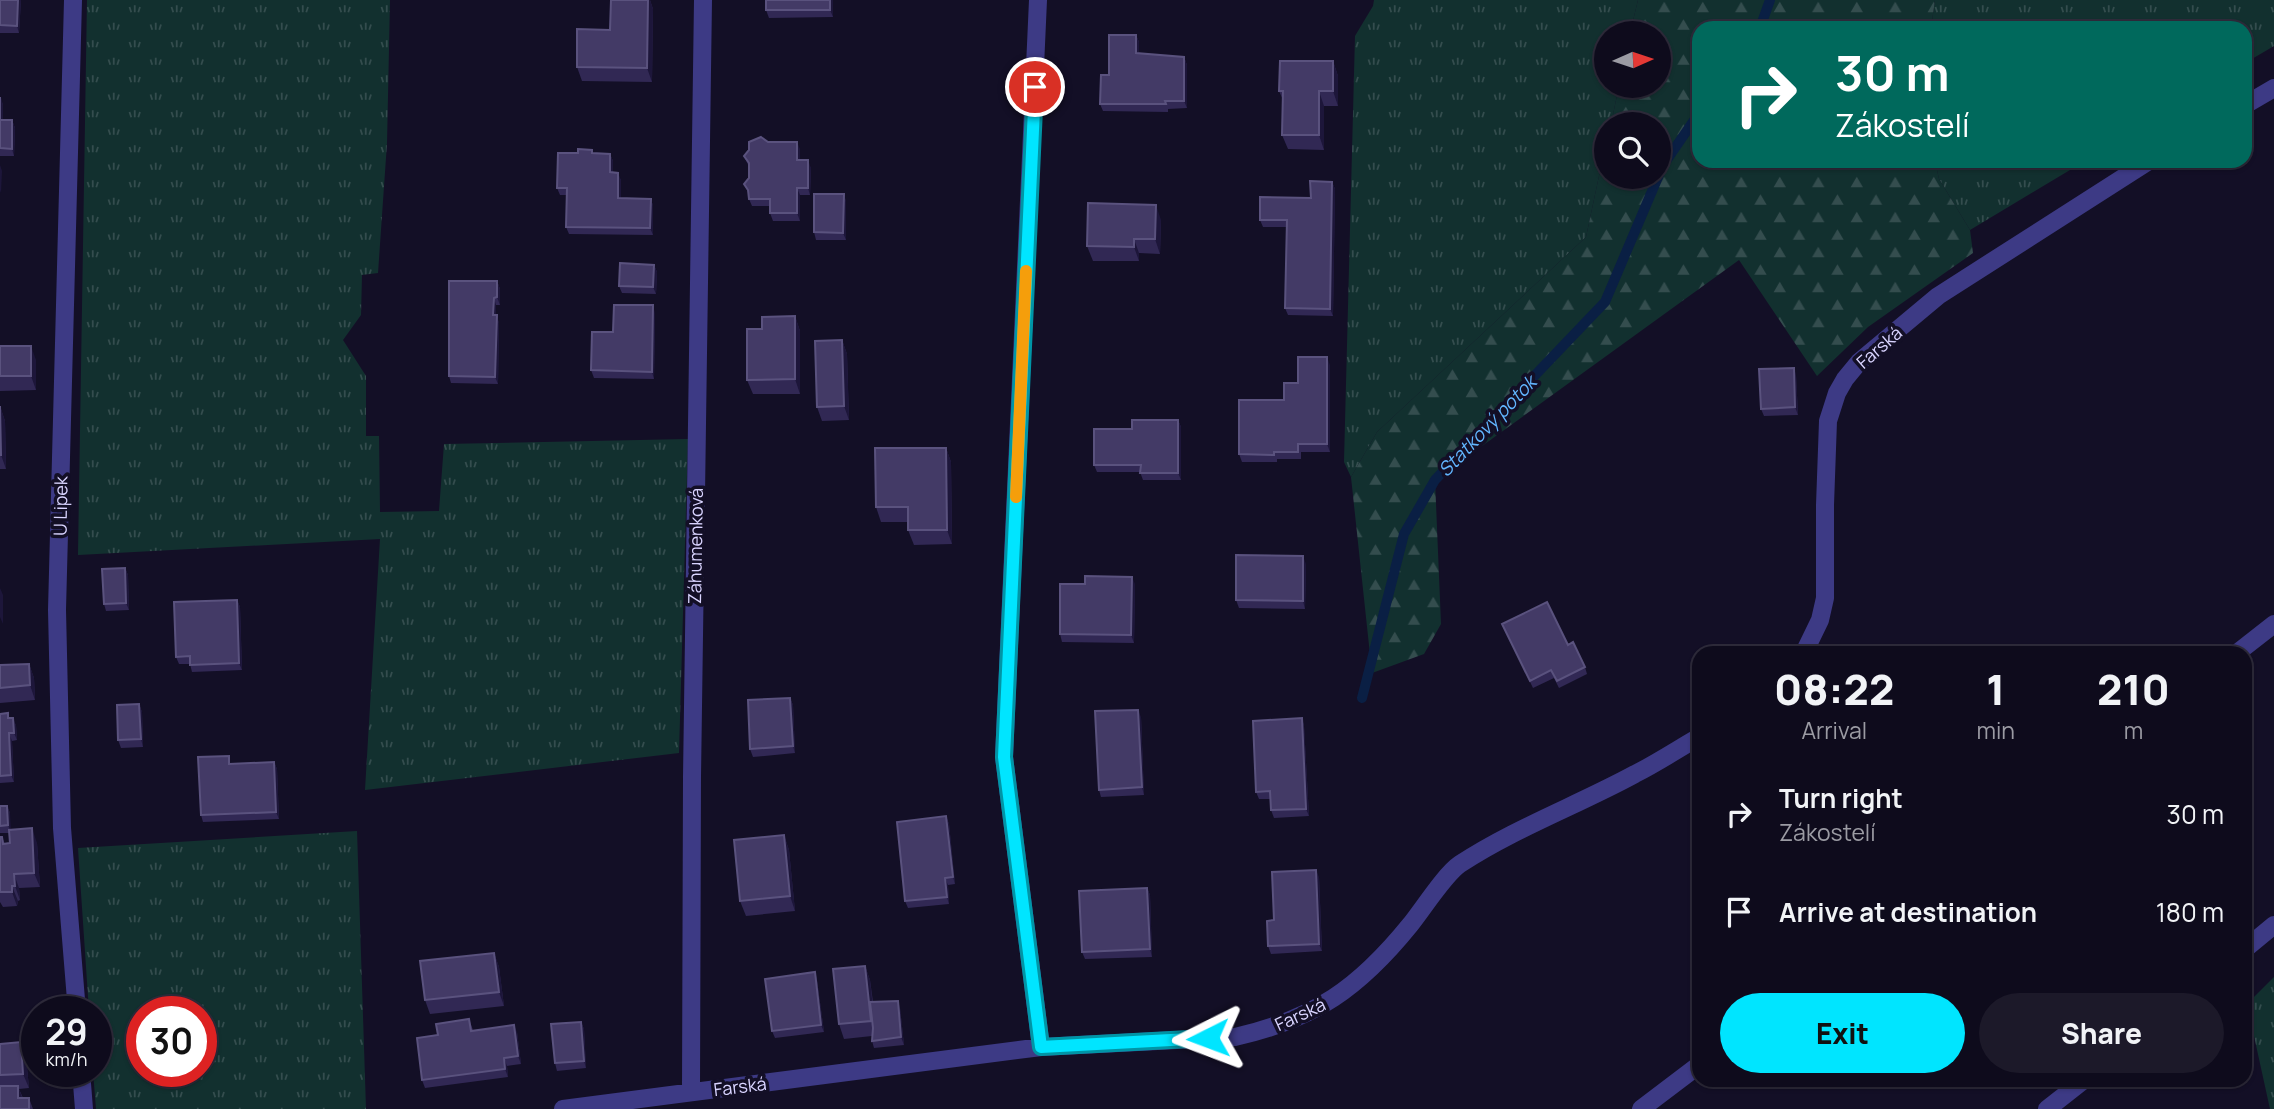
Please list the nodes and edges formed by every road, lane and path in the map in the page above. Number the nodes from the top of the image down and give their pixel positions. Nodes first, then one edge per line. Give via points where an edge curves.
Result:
1 (73, 0) edge
2 (704, 0) edge
3 (1038, 0) edge
4 (2274, 88) edge
5 (2252, 101) edge
6 (2138, 168) edge
7 (2274, 624) edge
8 (1807, 646) edge
9 (2246, 646) edge
10 (1692, 741) edge
11 (2274, 925) edge
12 (2252, 943) edge
13 (75, 996) edge
14 (1041, 1047) junction
15 (1692, 1070) edge
16 (82, 1087) edge
17 (2075, 1087) edge
18 (691, 1092) junction
19 (84, 1109) edge
20 (563, 1109) edge
21 (1641, 1109) edge
22 (2048, 1109) edge

1 - 13 street, U Lipek via 57,610 62,828
2 - 18 street, Záhumenková
3 - 14 street via 1004,757
4 - 5 street
6 - 8 street, Farská via 1938,296 1844,379 1828,421 1825,598
7 - 9 street
10 - 14 street, Farská via 1458,866 1375,966 1348,989 1294,1020 1235,1037
11 - 12 street
14 - 18 street, Farská
15 - 21 street
16 - 19 street
17 - 22 street
18 - 20 street, Farská

